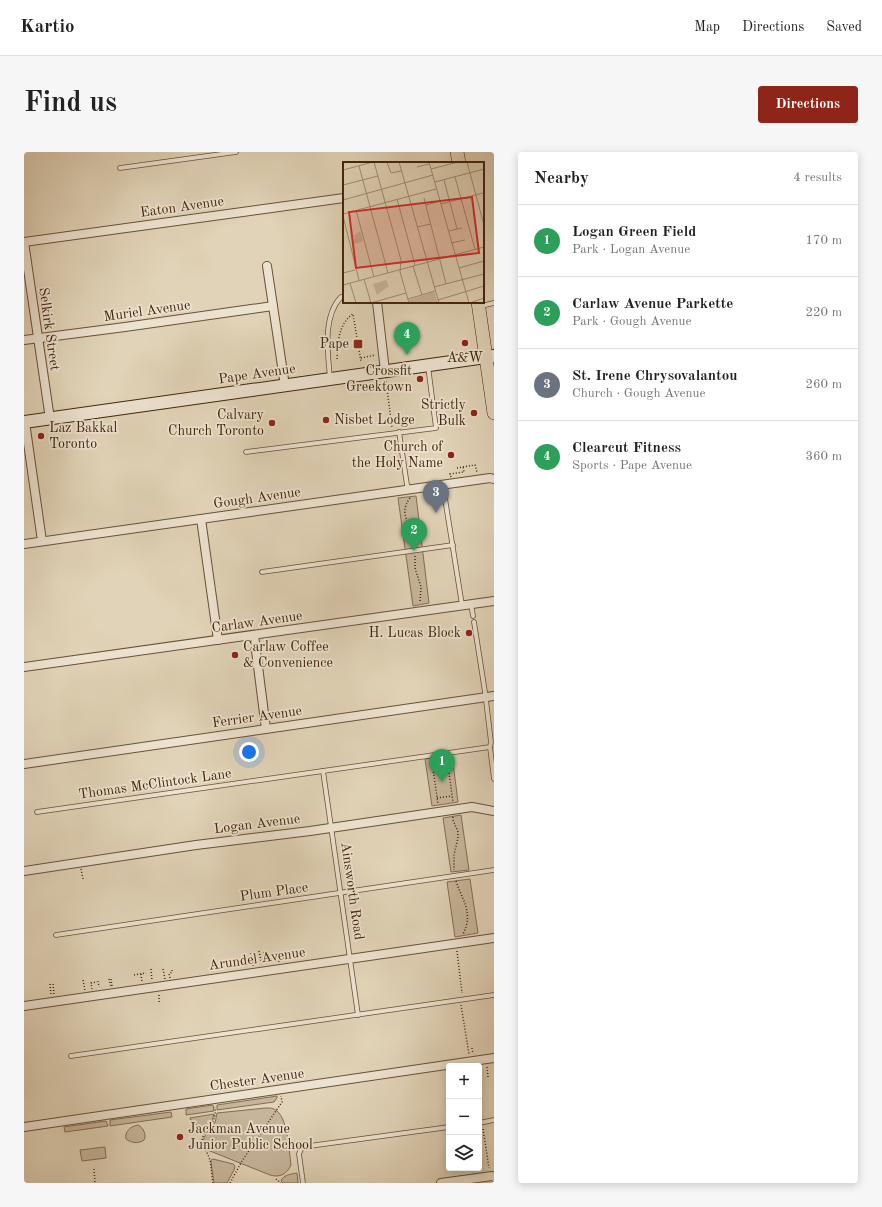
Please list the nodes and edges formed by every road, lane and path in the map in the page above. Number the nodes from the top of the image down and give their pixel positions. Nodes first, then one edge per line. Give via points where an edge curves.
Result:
1 (236, 152) edge
2 (457, 152) edge
3 (459, 162) edge
4 (120, 168) dead end
5 (343, 198) edge
6 (24, 242) edge
7 (267, 266) dead end
8 (343, 296) edge
9 (377, 303) edge
10 (494, 303) edge
11 (478, 304) edge
12 (273, 306) junction
13 (37, 338) junction
14 (24, 340) edge
15 (375, 356) dead end
16 (490, 357) edge
17 (360, 358) junction
18 (337, 359) dead end
19 (361, 362) dead end
20 (428, 365) junction
21 (385, 376) junction
22 (330, 379) junction
23 (284, 386) junction
24 (494, 413) edge
25 (50, 419) junction
26 (25, 422) edge
27 (399, 432) junction
28 (392, 433) junction
29 (246, 452) dead end
30 (463, 466) junction
31 (457, 468) dead end
32 (477, 472) dead end
33 (451, 479) dead end
34 (494, 479) edge
35 (443, 486) junction
36 (410, 490) junction
37 (201, 519) junction
38 (42, 542) junction
39 (24, 544) edge
40 (453, 545) junction
41 (262, 572) dead end
42 (494, 601) edge
43 (466, 605) junction
44 (473, 616) dead end
45 (474, 622) dead end
46 (254, 635) junction
47 (218, 640) junction
48 (24, 668) edge
49 (490, 696) edge
50 (266, 728) junction
51 (490, 747) junction
52 (447, 753) junction
53 (440, 761) dead end
54 (24, 764) edge
55 (323, 771) junction
56 (494, 779) edge
57 (452, 796) junction
58 (437, 798) junction
59 (453, 804) dead end
60 (438, 806) dead end
61 (494, 811) edge
62 (37, 812) dead end
63 (454, 815) dead end
64 (331, 827) junction
65 (81, 869) dead end
66 (494, 870) edge
67 (24, 871) edge
68 (454, 872) dead end
69 (83, 879) dead end
70 (456, 881) dead end
71 (341, 893) junction
72 (56, 935) dead end
73 (461, 938) dead end
74 (494, 938) edge
75 (259, 951) dead end
76 (264, 952) dead end
77 (251, 953) dead end
78 (244, 955) dead end
79 (278, 955) dead end
80 (350, 960) junction
81 (279, 964) dead end
82 (266, 966) dead end
83 (262, 967) dead end
84 (254, 968) dead end
85 (150, 969) dead end
86 (163, 969) dead end
87 (246, 969) dead end
88 (172, 970) dead end
89 (146, 973) dead end
90 (141, 974) junction
91 (134, 975) dead end
92 (110, 979) dead end
93 (83, 980) dead end
94 (170, 980) dead end
95 (165, 981) dead end
96 (152, 982) dead end
97 (142, 984) dead end
98 (112, 988) dead end
99 (99, 990) dead end
100 (92, 991) dead end
101 (158, 991) dead end
102 (85, 992) dead end
103 (494, 995) edge
104 (52, 997) dead end
105 (54, 997) dead end
106 (160, 1002) dead end
107 (24, 1006) edge
108 (358, 1015) junction
109 (472, 1048) dead end
110 (71, 1056) dead end
111 (473, 1056) dead end
112 (491, 1060) edge
113 (488, 1077) dead end
114 (281, 1094) dead end
115 (215, 1104) dead end
116 (494, 1120) edge
117 (482, 1122) edge
118 (482, 1124) edge
119 (24, 1127) edge
120 (446, 1127) edge
121 (94, 1169) dead end
122 (489, 1169) dead end
123 (494, 1177) edge
124 (276, 1178) dead end
125 (95, 1183) edge
126 (213, 1183) edge
127 (230, 1183) edge
128 (281, 1183) edge
129 (303, 1183) edge
130 (441, 1183) edge

1 - 4 lane
2 - 3 main road
5 - 6 street, Eaton Avenue
6 - 13 street, Selkirk Street
7 - 12 street
8 - 22 lane via 338,300 327,334
9 - 21 street
10 - 11 lane
11 - 16 main road
12 - 13 street, Muriel Avenue
12 - 23 street
13 - 14 street, Muriel Avenue
13 - 25 street, Selkirk Street
15 - 17 path
16 - 20 main road, Pape Avenue
16 - 24 main road
17 - 18 path via 353,314 345,319 341,329
17 - 19 path
20 - 21 main road, Pape Avenue
20 - 27 lane via 436,428
21 - 22 main road, Pape Avenue
21 - 28 path
22 - 23 main road, Pape Avenue
23 - 25 main road, Pape Avenue
25 - 26 main road, Pape Avenue
26 - 38 street
27 - 28 lane
27 - 36 lane via 407,485
28 - 29 lane
30 - 31 path
30 - 32 path via 475,465
30 - 33 path via 464,472 450,474
34 - 35 street, Gough Avenue
35 - 36 street, Gough Avenue
35 - 40 lane
36 - 37 street, Gough Avenue
37 - 38 street, Gough Avenue
37 - 47 street
38 - 39 street, Gough Avenue
40 - 41 lane
40 - 43 lane
42 - 43 street, Carlaw Avenue
43 - 44 lane
43 - 46 street, Carlaw Avenue
45 - 49 lane
46 - 47 street, Carlaw Avenue
46 - 50 street
47 - 48 street, Carlaw Avenue
49 - 50 street, Ferrier Avenue
49 - 51 lane
50 - 54 street, Ferrier Avenue
51 - 52 lane, Thomas McClintock Lane
51 - 56 lane
52 - 55 lane, Thomas McClintock Lane
52 - 57 path
53 - 58 path via 432,762
55 - 62 lane, Thomas McClintock Lane
55 - 64 lane, Ainsworth Road
57 - 58 path
57 - 59 path
58 - 60 path
61 - 64 street, Logan Avenue via 472,807
63 - 68 path via 458,838
64 - 67 street, Logan Avenue
64 - 71 lane, Ainsworth Road
65 - 69 path
66 - 71 lane, Plum Place
70 - 73 path via 467,907 467,921
71 - 72 lane, Plum Place
71 - 80 lane, Ainsworth Road
74 - 80 street, Arundel Avenue
75 - 83 path
76 - 82 path
77 - 84 path
78 - 87 path
79 - 81 path
80 - 107 street, Arundel Avenue
80 - 108 lane, Ainsworth Road
85 - 96 path
86 - 95 path
88 - 94 path
89 - 90 path
90 - 91 path
90 - 97 path
92 - 98 path
93 - 102 path
99 - 100 path via 97,981 91,983
101 - 106 path
103 - 108 lane
104 - 105 path via 51,984
108 - 110 lane
109 - 111 path
112 - 113 path
112 - 119 street, Chester Avenue
114 - 127 path via 282,1102
115 - 126 path via 214,1121 203,1136 202,1142 208,1155
116 - 117 lane
118 - 122 path
120 - 129 lane via 302,1147 299,1154
121 - 125 path
123 - 130 street
124 - 128 path

